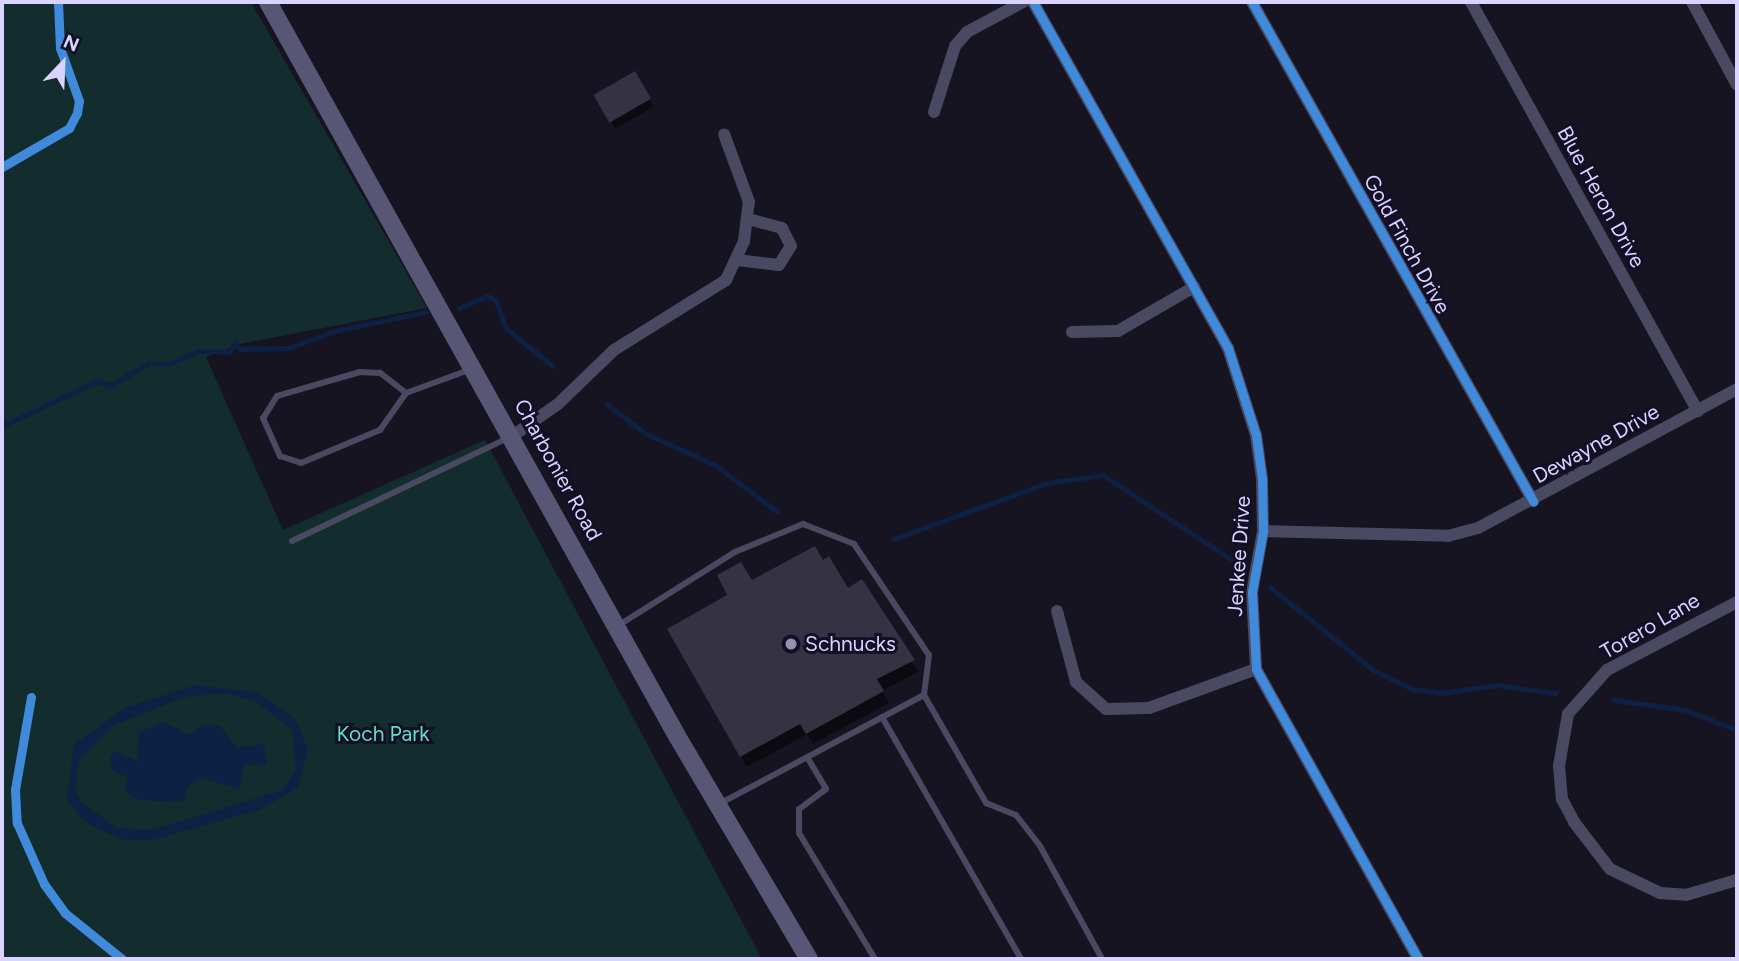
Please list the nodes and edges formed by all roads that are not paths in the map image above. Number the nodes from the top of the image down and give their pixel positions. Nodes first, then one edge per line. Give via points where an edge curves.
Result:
1 (268, 2) edge
2 (1023, 2) edge
3 (1033, 2) edge
4 (1252, 2) edge
5 (1471, 2) edge
6 (1692, 2) edge
7 (1737, 85) edge
8 (934, 112) dead end
9 (724, 134) dead end
10 (748, 219) junction
11 (737, 260) junction
12 (1194, 287) junction
13 (1072, 332) dead end
14 (474, 368) junction
15 (1737, 389) edge
16 (406, 393) junction
17 (1698, 411) junction
18 (514, 435) junction
19 (1533, 501) junction
20 (1263, 531) junction
21 (292, 541) dead end
22 (1737, 602) edge
23 (1057, 611) dead end
24 (618, 626) junction
25 (1256, 669) junction
26 (925, 695) junction
27 (882, 717) junction
28 (807, 757) junction
29 (718, 805) junction
30 (1737, 880) edge
31 (809, 959) edge
32 (875, 959) edge
33 (1021, 959) edge
34 (1102, 959) edge
35 (1418, 959) edge

1 - 14 main road, Charbonier Road
2 - 8 street via 967,32 955,46
3 - 12 street, Jenkee Drive
4 - 19 street, Gold Finch Drive
5 - 17 street, Blue Heron Drive
6 - 7 street
9 - 10 street via 743,173
10 - 11 street
10 - 11 street via 782,228 791,246 779,265
11 - 18 street via 714,291 614,350 558,404
12 - 13 street via 1118,331
12 - 20 street, Jenkee Drive via 1245,395 1262,479
14 - 16 lane
14 - 18 main road, Charbonier Road
15 - 17 street, Dewayne Drive
16 - 16 lane via 380,430 301,463 280,456 263,418 276,396 360,372 380,373
17 - 19 street, Dewayne Drive
18 - 21 lane
18 - 24 main road, Charbonier Road
19 - 20 street, Dewayne Drive via 1448,536
20 - 25 street, Jenkee Drive via 1252,592
22 - 30 street, Torero Lane via 1597,679 1568,714 1559,766 1562,799 1610,869 1660,893 1686,895
23 - 25 street via 1076,682 1106,709 1149,708
24 - 26 lane via 735,552 803,524 854,544 929,655
24 - 29 main road, Charbonier Road
25 - 35 street, Jenkee Drive
26 - 27 lane
26 - 34 lane via 986,803 1016,815 1040,846
27 - 28 lane
27 - 33 lane
28 - 29 lane
28 - 32 lane via 826,789 799,809 799,833
29 - 31 main road, Charbonier Road

